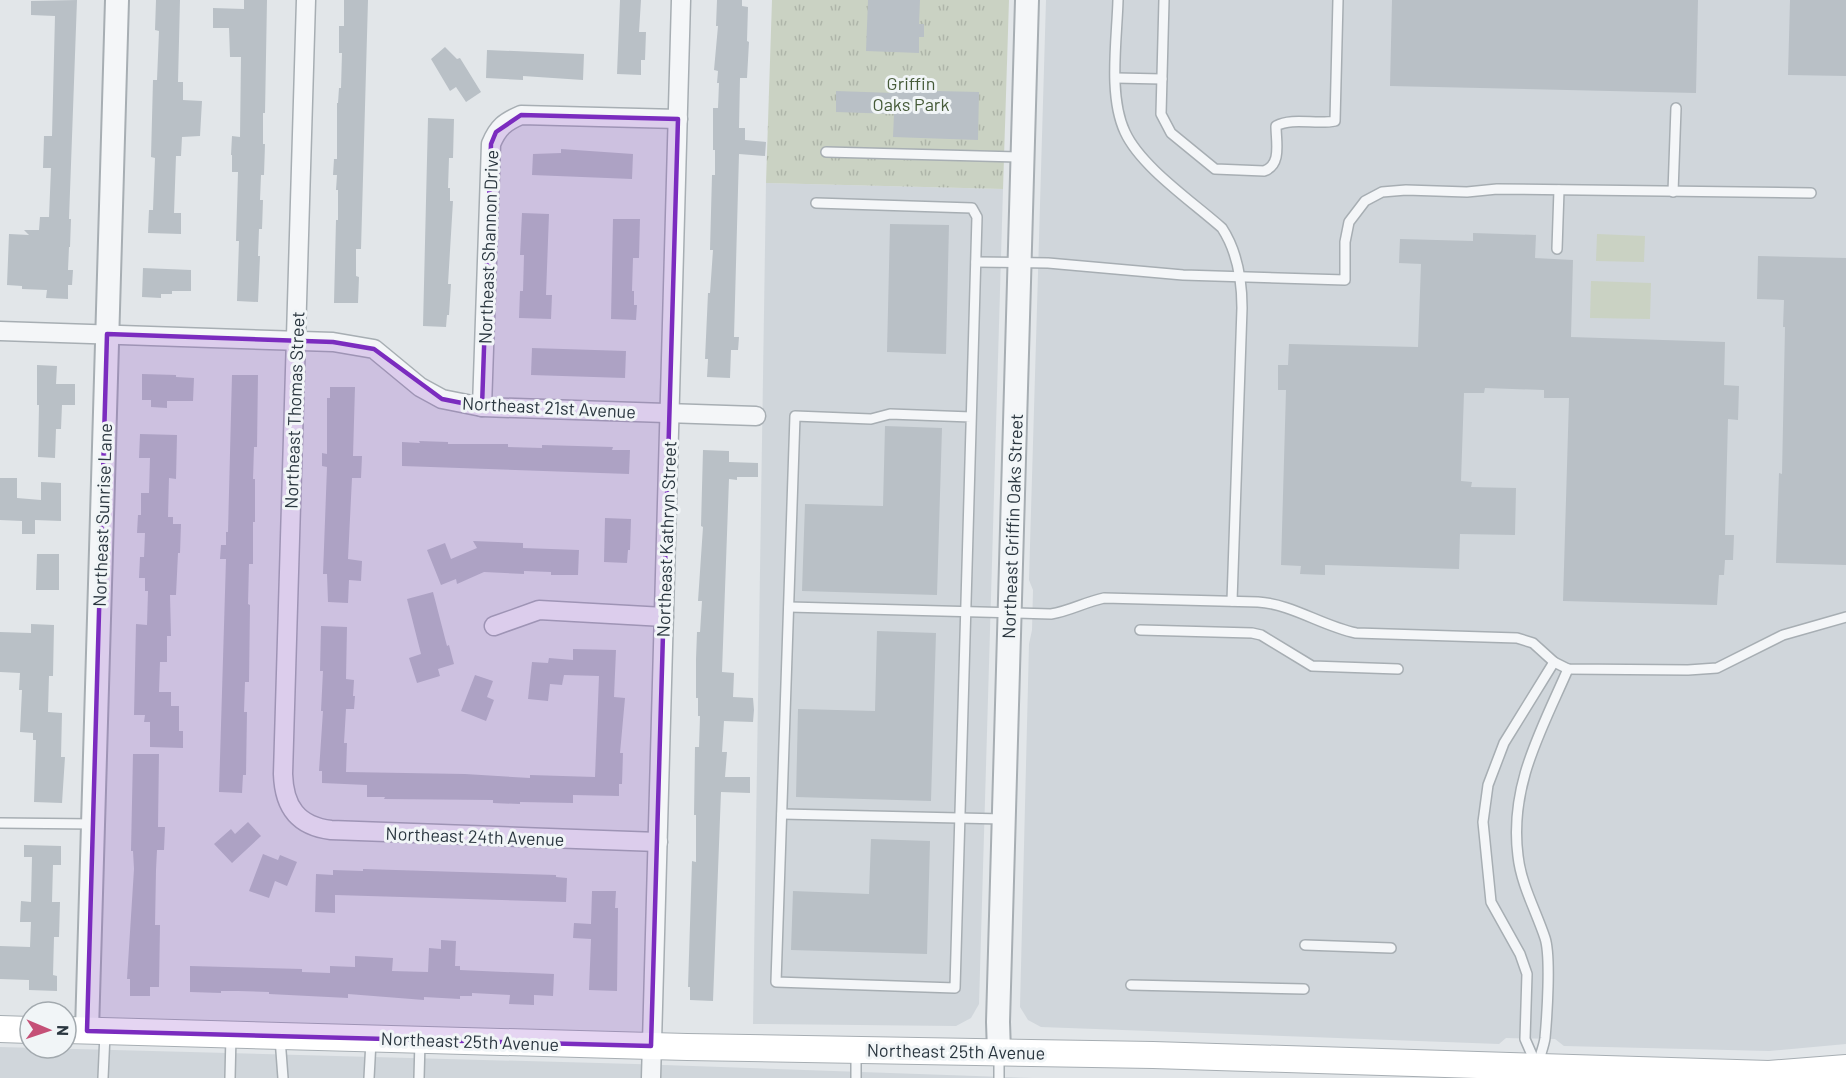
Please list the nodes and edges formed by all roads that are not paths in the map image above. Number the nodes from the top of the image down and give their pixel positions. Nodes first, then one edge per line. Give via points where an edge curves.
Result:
1 (117, 0) edge
2 (306, 0) edge
3 (681, 0) edge
4 (1027, 0) edge
5 (1118, 0) edge
6 (1164, 0) edge
7 (1338, 0) edge
8 (1116, 78) junction
9 (1162, 79) junction
10 (1676, 108) dead end
11 (678, 119) junction
12 (826, 152) dead end
13 (1023, 157) junction
14 (1559, 190) junction
15 (1673, 192) junction
16 (1811, 193) dead end
17 (816, 203) dead end
18 (1557, 249) dead end
19 (976, 262) junction
20 (1020, 263) junction
21 (1240, 276) junction
22 (0, 331) edge
23 (107, 334) junction
24 (297, 340) junction
25 (482, 407) junction
26 (670, 414) junction
27 (756, 416) dead end
28 (971, 417) junction
29 (1232, 601) junction
30 (789, 607) junction
31 (1009, 612) junction
32 (965, 613) junction
33 (664, 617) junction
34 (1846, 617) edge
35 (494, 626) dead end
36 (1140, 630) dead end
37 (1554, 662) junction
38 (1398, 669) dead end
39 (1568, 669) junction
40 (782, 814) junction
41 (297, 816) joint
42 (959, 818) junction
43 (1003, 819) junction
44 (0, 823) edge
45 (93, 824) junction
46 (658, 842) junction
47 (1305, 945) dead end
48 (1391, 948) dead end
49 (1131, 985) dead end
50 (1304, 989) dead end
51 (0, 1029) edge
52 (18, 1030) edge
53 (86, 1031) edge
54 (231, 1035) junction
55 (280, 1036) junction
56 (371, 1038) junction
57 (420, 1040) junction
58 (651, 1046) junction
59 (856, 1049) junction
60 (999, 1052) junction
61 (1537, 1066) junction
62 (1846, 1068) edge
63 (104, 1078) edge
64 (230, 1078) edge
65 (283, 1078) edge
66 (369, 1078) edge
67 (419, 1078) edge
68 (651, 1078) edge
69 (856, 1078) edge
70 (999, 1078) edge

1 - 23 street, Northeast Sunrise Lane
2 - 24 street, Northeast Thomas Street
3 - 11 street, Northeast Kathryn Street
4 - 13 street, Northeast Griffin Oaks Street
5 - 8 lane
6 - 9 lane
7 - 9 lane via 1335,121 1284,122 1276,126 1275,163 1271,168 1215,168 1171,133 1161,114
8 - 9 lane
8 - 21 lane via 1120,120 1133,147 1222,228 1230,240
10 - 15 lane
11 - 25 street, Northeast Shannon Drive via 521,115 496,132 491,144
11 - 26 street, Northeast Kathryn Street
12 - 13 lane
13 - 20 street, Northeast Griffin Oaks Street
14 - 15 lane
14 - 18 lane
14 - 21 lane via 1382,192 1365,201 1349,222 1345,280
15 - 16 lane
17 - 19 lane via 972,208 977,217
19 - 20 lane
19 - 28 lane
20 - 21 lane
20 - 31 street, Northeast Griffin Oaks Street
21 - 29 lane
22 - 23 street, Northeast 21st Avenue
23 - 24 street, Northeast 21st Avenue
23 - 45 street, Northeast Sunrise Lane
24 - 25 street, Northeast 21st Avenue via 374,349 420,387 442,399
24 - 41 street, Northeast Thomas Street via 283,774 284,791
25 - 26 street, Northeast 21st Avenue
26 - 27 street, Northeast 21st Avenue
26 - 33 street, Northeast Kathryn Street
28 - 30 lane via 795,416
28 - 32 lane
29 - 31 lane via 1104,598 1062,612
29 - 37 lane via 1269,602 1337,629 1361,634 1517,638 1533,643
30 - 32 lane
30 - 40 lane
31 - 32 lane
31 - 43 street, Northeast Griffin Oaks Street
32 - 42 lane
33 - 35 street via 538,610
33 - 46 street, Northeast Kathryn Street
34 - 39 lane via 1783,635 1717,668
36 - 38 lane via 1252,633 1312,666
37 - 39 lane
37 - 61 lane via 1504,744 1488,785 1483,822 1491,902 1527,974 1525,1039
39 - 61 lane via 1524,773 1516,836 1520,867 1548,950 1545,1039
40 - 42 lane
40 - 42 lane via 776,982 955,988
41 - 46 street, Northeast 24th Avenue via 310,825 331,830
42 - 43 lane
43 - 60 street, Northeast Griffin Oaks Street
44 - 45 lane
45 - 53 street, Northeast Sunrise Lane
46 - 58 street, Northeast Kathryn Street
47 - 48 lane
49 - 50 lane
51 - 52 main road
53 - 54 main road, Northeast 25th Avenue
53 - 63 lane
54 - 55 main road, Northeast 25th Avenue
54 - 64 lane
55 - 56 main road, Northeast 25th Avenue
55 - 65 lane
56 - 57 main road, Northeast 25th Avenue
56 - 66 lane
57 - 58 main road, Northeast 25th Avenue
57 - 67 lane
58 - 59 main road, Northeast 25th Avenue
58 - 68 street, Northeast Kathryn Street
59 - 60 main road, Northeast 25th Avenue
59 - 69 lane
60 - 61 main road, Northeast 25th Avenue
60 - 70 lane
61 - 62 main road, Northeast 25th Avenue via 1769,1074

